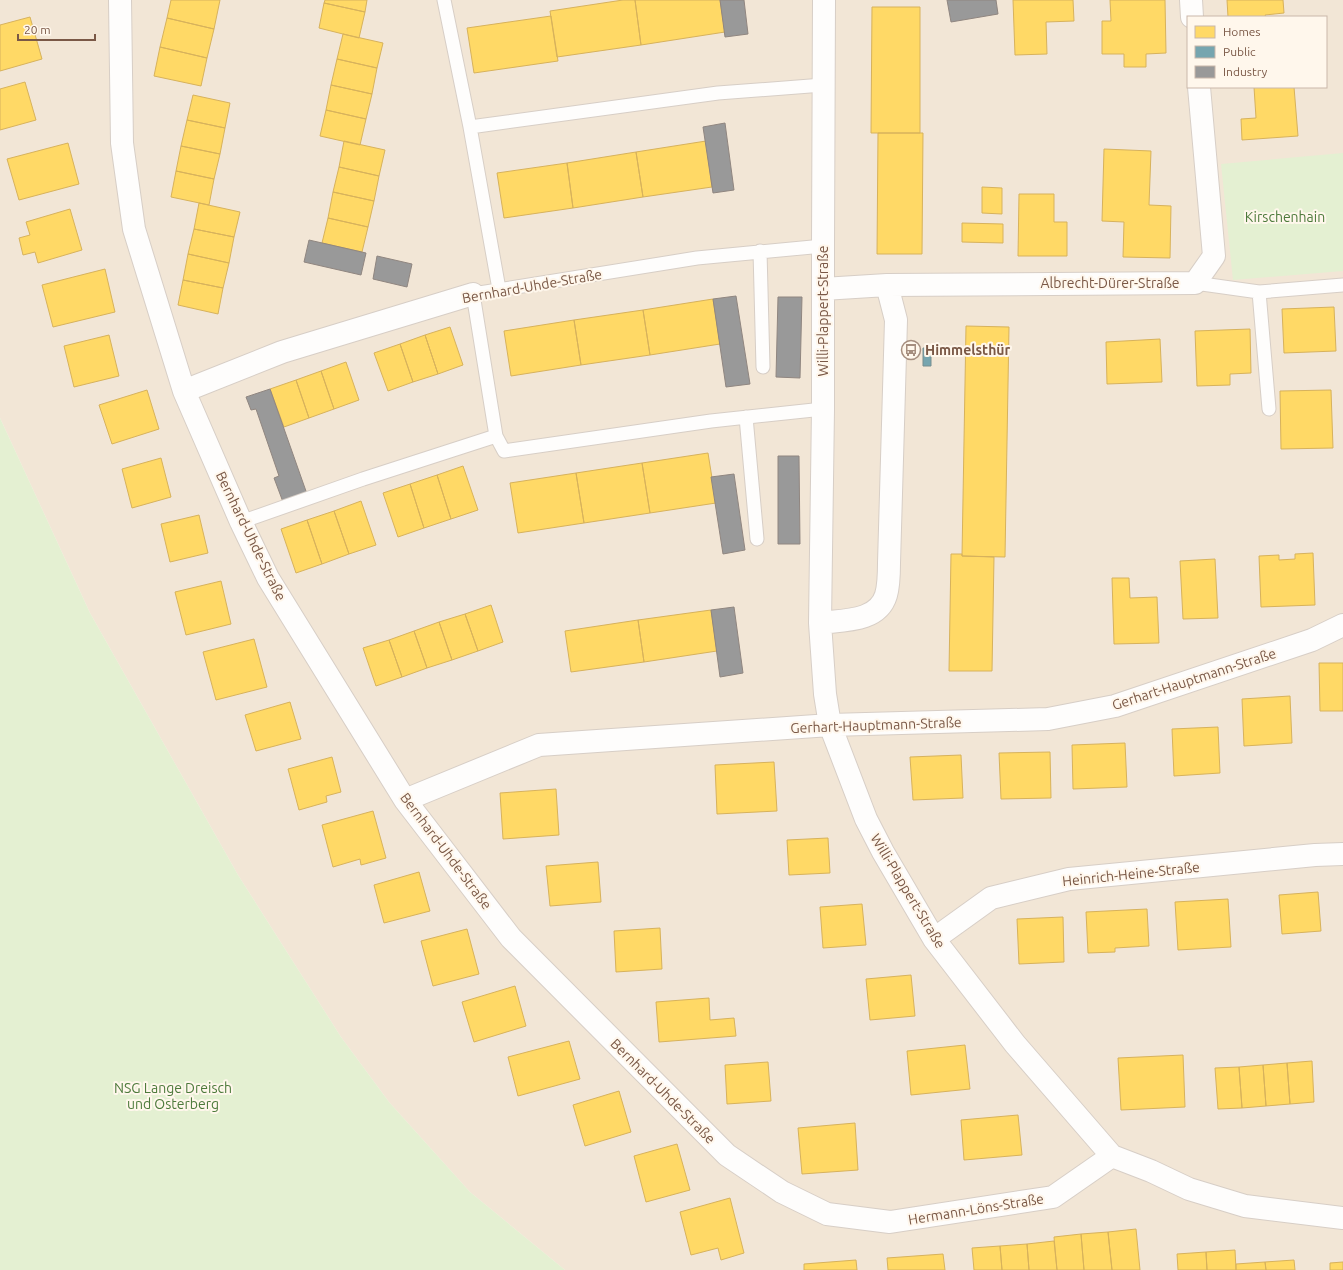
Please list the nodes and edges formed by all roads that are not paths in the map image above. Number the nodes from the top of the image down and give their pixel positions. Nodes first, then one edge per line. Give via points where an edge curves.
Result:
1 (120, 0) edge
2 (444, 0) edge
3 (824, 0) edge
4 (1191, 0) edge
5 (1192, 16) edge
6 (823, 84) junction
7 (1199, 88) edge
8 (470, 128) junction
9 (823, 246) junction
10 (760, 252) junction
11 (1195, 283) junction
12 (887, 285) junction
13 (1343, 285) edge
14 (499, 289) junction
15 (823, 289) junction
16 (1259, 292) junction
17 (474, 294) junction
18 (763, 367) dead end
19 (184, 391) junction
20 (823, 409) junction
21 (1269, 409) dead end
22 (746, 417) junction
23 (496, 436) junction
24 (242, 522) junction
25 (757, 539) dead end
26 (820, 623) junction
27 (1343, 625) edge
28 (830, 725) junction
29 (405, 800) junction
30 (1343, 854) edge
31 (934, 939) junction
32 (1112, 1156) junction
33 (827, 1214) joint
34 (1343, 1218) edge

1 - 19 street, Bernhard-Uhde-Straße via 122,143 134,230
2 - 8 lane
3 - 6 street, Willi-Plappert-Straße
4 - 5 street
6 - 8 lane via 718,94
6 - 9 street, Willi-Plappert-Straße
7 - 11 street, Albrecht-Dürer-Straße via 1214,256
8 - 14 lane
9 - 10 lane, Bernhard-Uhde-Straße
9 - 15 street, Willi-Plappert-Straße
10 - 14 lane, Bernhard-Uhde-Straße via 698,258
10 - 18 lane
11 - 12 street, Albrecht-Dürer-Straße
11 - 16 lane
12 - 15 street, Albrecht-Dürer-Straße
12 - 26 street via 896,320 886,594 879,607 869,614
13 - 16 lane
14 - 17 lane, Bernhard-Uhde-Straße
15 - 20 street, Willi-Plappert-Straße
16 - 21 lane
17 - 19 street, Bernhard-Uhde-Straße via 282,352
17 - 23 lane
19 - 24 street, Bernhard-Uhde-Straße
20 - 22 lane
20 - 26 street, Willi-Plappert-Straße
22 - 23 lane via 504,451
22 - 25 lane
23 - 24 lane
24 - 29 street, Bernhard-Uhde-Straße via 268,578
26 - 28 street, Willi-Plappert-Straße
27 - 28 street, Gerhart-Hauptmann-Straße via 1312,640 1115,706 1048,719
28 - 29 street, Gerhart-Hauptmann-Straße via 539,745
28 - 31 street, Willi-Plappert-Straße via 873,833
29 - 33 street, Bernhard-Uhde-Straße via 510,938 727,1155 782,1192
30 - 31 street, Heinrich-Heine-Straße via 1069,879 990,898
31 - 32 street, Willi-Plappert-Straße via 1015,1044
32 - 33 street, Hermann-Löns-Straße via 1053,1197 890,1222
32 - 34 street via 1189,1189 1245,1206

